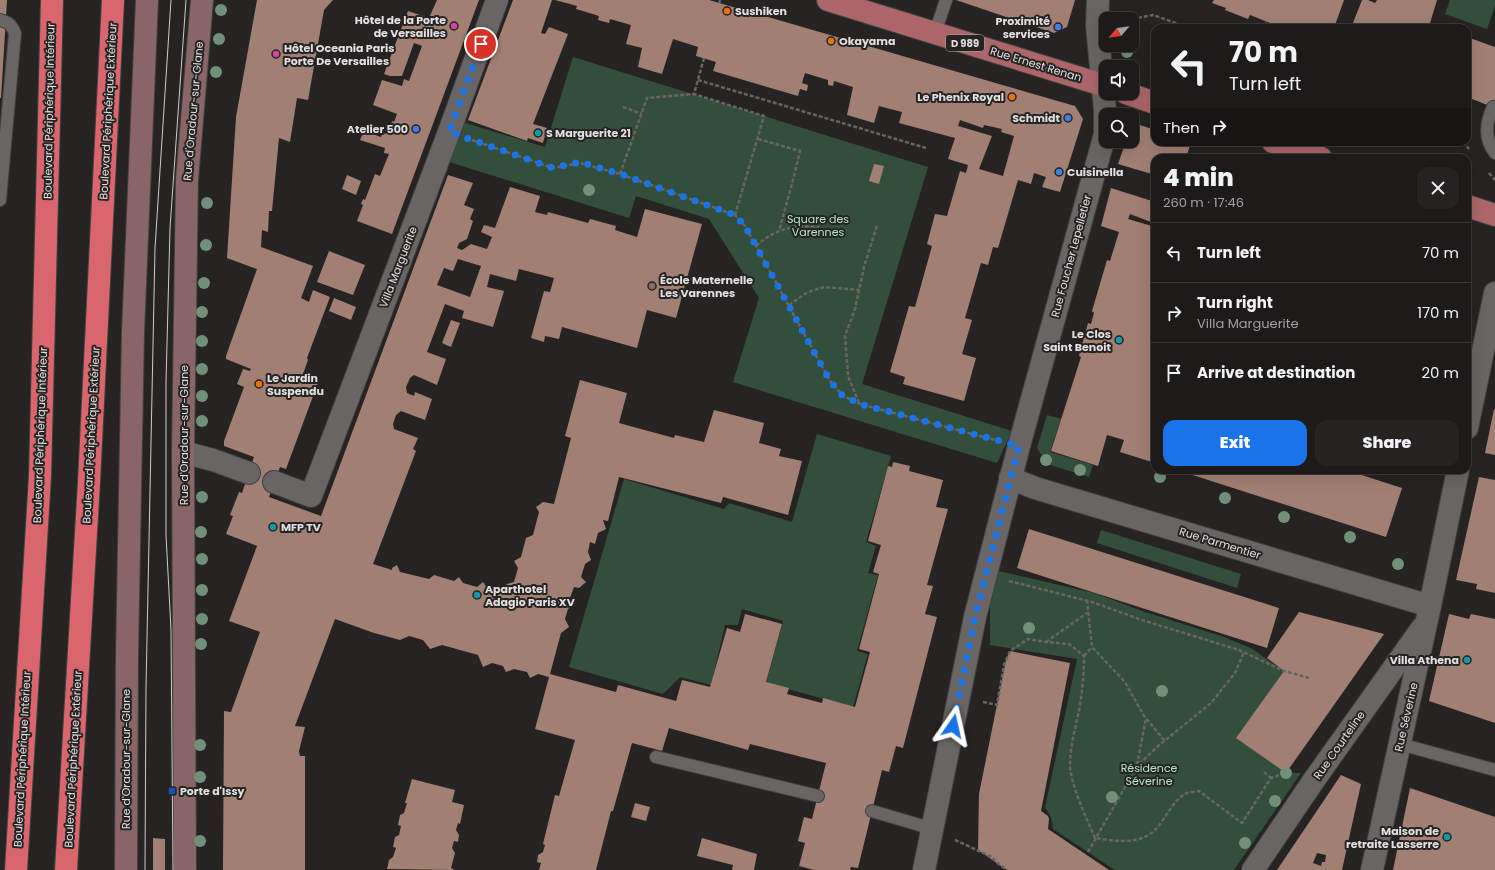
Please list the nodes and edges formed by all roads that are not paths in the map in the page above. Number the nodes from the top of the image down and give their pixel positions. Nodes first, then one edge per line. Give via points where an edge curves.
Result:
1 (52, 0) edge
2 (113, 0) edge
3 (147, 0) edge
4 (497, 0) edge
5 (828, 0) edge
6 (946, 0) edge
7 (1098, 0) edge
8 (203, 1) edge
9 (0, 20) edge
10 (935, 33) junction
11 (1101, 60) edge
12 (1099, 84) edge
13 (1139, 97) edge
14 (1105, 100) edge
15 (1151, 102) edge
16 (1493, 107) dead end
17 (1285, 146) edge
18 (1495, 153) edge
19 (1310, 154) edge
20 (0, 200) edge
21 (1471, 207) edge
22 (1495, 216) edge
23 (1495, 293) edge
24 (1471, 409) edge
25 (183, 452) junction
26 (249, 473) dead end
27 (1457, 474) edge
28 (1010, 478) junction
29 (274, 482) dead end
30 (1429, 614) junction
31 (1400, 744) junction
32 (656, 757) dead end
33 (1495, 770) edge
34 (818, 796) dead end
35 (872, 811) dead end
36 (933, 829) junction
37 (16, 870) edge
38 (66, 870) edge
39 (126, 870) edge
40 (185, 870) edge
41 (924, 870) edge
42 (1253, 870) edge
43 (1372, 870) edge

1 - 37 highway, Boulevard Périphérique Intérieur via 40,476
2 - 38 highway, Boulevard Périphérique Extérieur via 89,482
3 - 39 street, Rue d'Oradour-sur-Glane via 133,332
4 - 29 street, Villa Marguerite via 311,496
5 - 10 main road, Rue Ernest Renan / D 989
6 - 10 lane
7 - 11 street, Rue Foucher Lepelletier via 1096,26
8 - 25 street, Rue d'Oradour-sur-Glane via 187,180
9 - 20 lane via 8,22 14,33
10 - 12 main road, Rue Ernest Renan / D 989
13 - 15 main road
14 - 28 street, Rue Foucher Lepelletier via 1105,134
16 - 18 lane via 1488,117 1487,138
17 - 19 main road
21 - 22 main road
23 - 24 street
25 - 26 street
25 - 40 street, Rue d'Oradour-sur-Glane
27 - 30 street, Rue Séverine
28 - 30 street, Rue Parmentier
28 - 36 street, Rue Foucher Lepelletier via 975,617
30 - 31 street, Rue Séverine
30 - 42 street, Rue Courteline
31 - 33 lane
31 - 43 street, Rue Séverine
32 - 34 lane
35 - 36 lane
36 - 41 street, Rue Foucher Lepelletier

